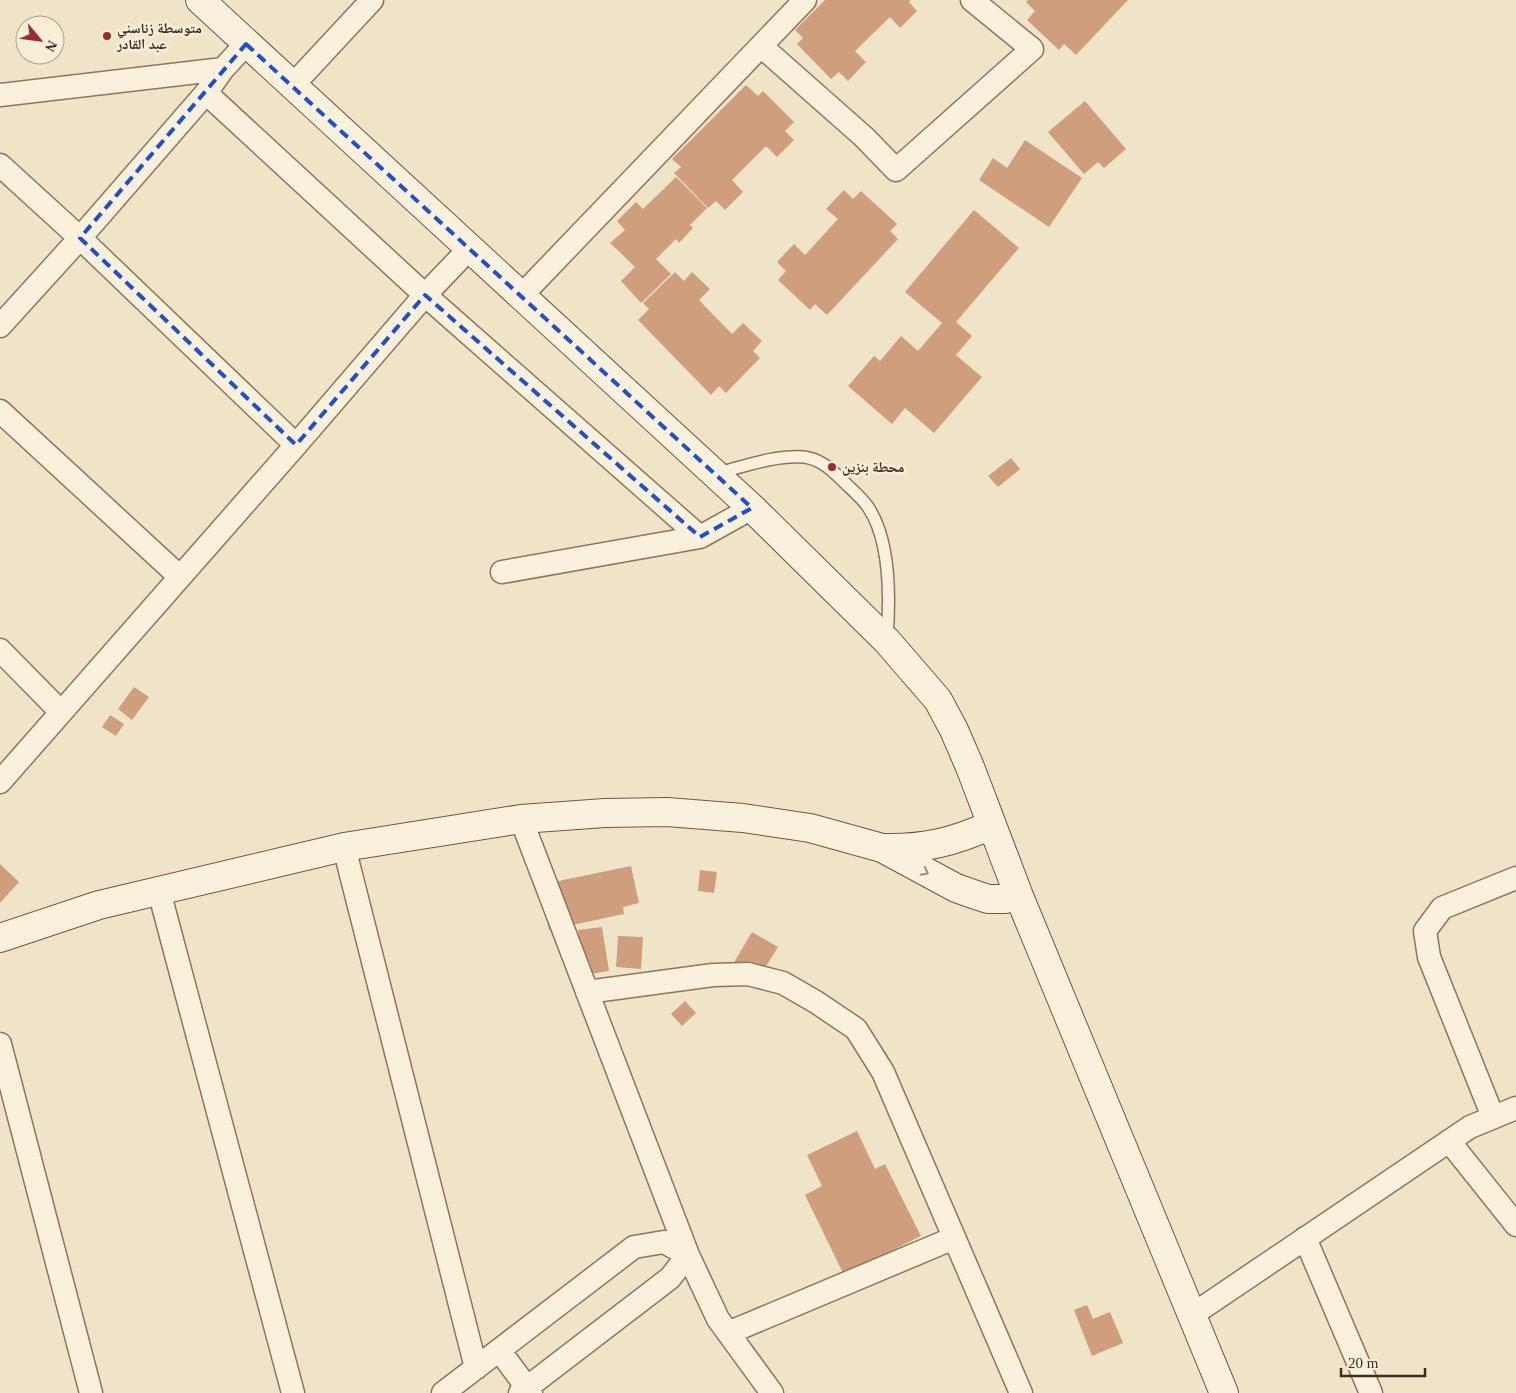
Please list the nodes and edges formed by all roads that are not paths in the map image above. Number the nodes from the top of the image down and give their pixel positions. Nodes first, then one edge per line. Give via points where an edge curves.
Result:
1 (200, 0) edge
2 (372, 0) edge
3 (805, 0) edge
4 (972, 0) edge
5 (246, 44) junction
6 (760, 46) junction
7 (222, 69) junction
8 (292, 86) junction
9 (206, 93) junction
10 (0, 95) edge
11 (0, 165) edge
12 (80, 238) junction
13 (469, 248) junction
14 (425, 295) junction
15 (521, 296) junction
16 (0, 326) edge
17 (0, 411) edge
18 (296, 445) junction
19 (714, 474) junction
20 (752, 508) junction
21 (700, 537) junction
22 (502, 572) dead end
23 (180, 578) junction
24 (887, 641) junction
25 (0, 650) edge
26 (61, 712) junction
27 (0, 782) edge
28 (520, 818) junction
29 (991, 825) junction
30 (344, 847) junction
31 (882, 848) junction
32 (1516, 878) edge
33 (159, 891) junction
34 (1019, 896) junction
35 (0, 938) edge
36 (587, 992) junction
37 (0, 1044) edge
38 (1516, 1108) edge
39 (1493, 1117) junction
40 (1449, 1141) junction
41 (1516, 1225) edge
42 (954, 1238) junction
43 (1305, 1238) junction
44 (688, 1255) junction
45 (1192, 1315) junction
46 (728, 1333) junction
47 (499, 1350) junction
48 (476, 1368) junction
49 (526, 1391) edge
50 (91, 1393) edge
51 (293, 1393) edge
52 (443, 1393) edge
53 (772, 1393) edge
54 (1021, 1393) edge
55 (1224, 1393) edge
56 (1371, 1393) edge

1 - 5 main road
2 - 8 street
3 - 6 street
4 - 6 street via 1032,49 896,170 864,137
5 - 7 street
5 - 8 main road
6 - 15 street
7 - 9 street
7 - 10 street
8 - 13 main road
9 - 12 street
9 - 14 street
11 - 12 street
12 - 16 street
12 - 18 street
13 - 14 street
13 - 15 main road
14 - 18 street
14 - 21 street
15 - 19 main road
17 - 23 street
18 - 23 street
19 - 20 main road
19 - 24 lane via 774,460 804,457 832,470 868,507 880,534 890,596
20 - 21 street
20 - 24 main road
21 - 22 street
23 - 26 street
24 - 29 main road via 938,700 970,767
25 - 26 street
26 - 27 street
28 - 30 main road
28 - 31 main road via 676,813 743,818 810,828
28 - 36 street
29 - 31 main road via 965,837 938,844 910,849
29 - 34 main road
30 - 33 main road
30 - 48 street
31 -> 34 main road via 973,894 988,899
32 - 39 street via 1442,908 1425,931 1429,957
33 - 35 main road via 99,905
33 - 51 street
34 - 45 main road
36 - 42 street via 713,975 748,974 782,983 824,1007 856,1029 883,1072
36 - 44 street
37 - 50 street
38 - 39 street
39 - 40 street
40 - 41 street
40 - 43 street
42 - 46 street
42 - 54 street
43 - 45 street
43 - 56 street
44 - 46 street via 718,1319
44 - 47 street via 664,1242 634,1247
44 - 49 street via 670,1278
45 - 55 main road
46 - 53 street
47 - 48 street
47 - 49 street
48 - 52 street

